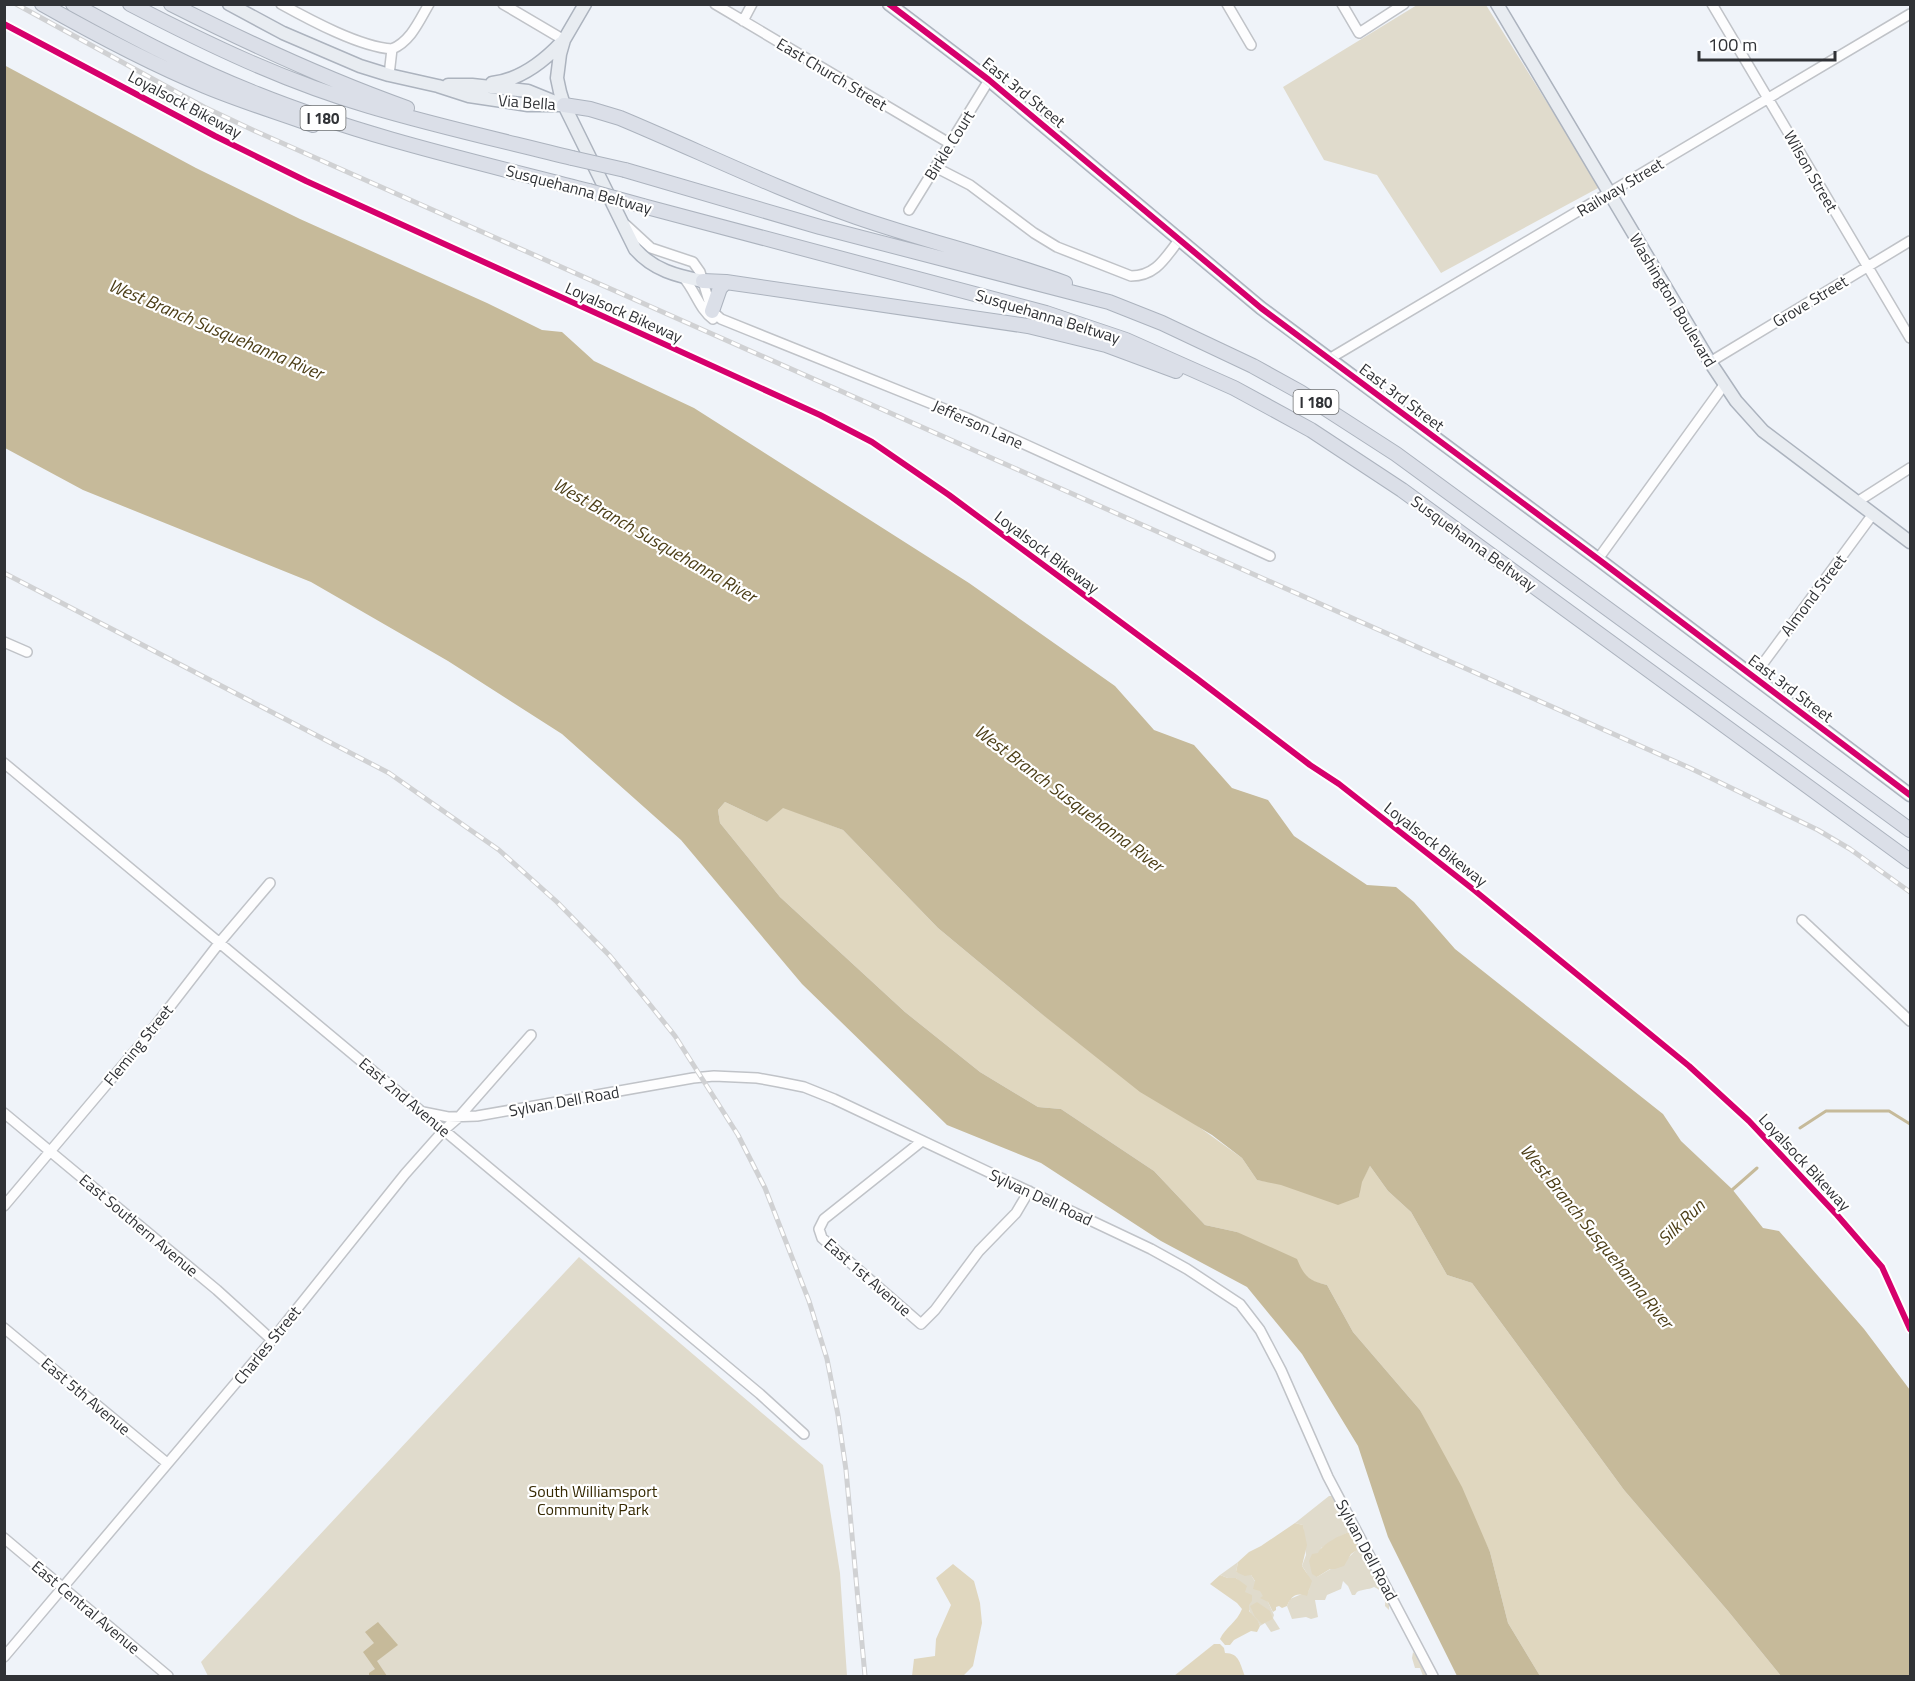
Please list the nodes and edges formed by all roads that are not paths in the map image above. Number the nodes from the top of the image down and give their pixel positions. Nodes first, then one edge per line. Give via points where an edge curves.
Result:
1 (42, 4) edge
2 (73, 4) edge
3 (130, 4) edge
4 (171, 4) edge
5 (229, 4) edge
6 (242, 4) edge
7 (281, 4) edge
8 (429, 4) edge
9 (503, 4) edge
10 (585, 4) edge
11 (715, 4) edge
12 (752, 4) edge
13 (888, 4) edge
14 (1227, 4) edge
15 (1342, 4) edge
16 (1404, 4) edge
17 (1497, 4) edge
18 (1712, 4) edge
19 (1910, 15) edge
20 (257, 20) junction
21 (742, 21) junction
22 (564, 40) junction
23 (1251, 45) dead end
24 (392, 49) junction
25 (389, 75) junction
26 (989, 80) junction
27 (472, 85) junction
28 (438, 86) junction
29 (1769, 99) junction
30 (564, 105) junction
31 (488, 136) junction
32 (949, 143) junction
33 (461, 158) junction
34 (935, 167) junction
35 (1610, 193) junction
36 (909, 210) dead end
37 (619, 216) junction
38 (1179, 240) junction
39 (1911, 241) edge
40 (1868, 266) junction
41 (683, 278) junction
42 (703, 281) junction
43 (726, 282) junction
44 (1108, 302) junction
45 (717, 315) junction
46 (1911, 339) edge
47 (1329, 359) junction
48 (1710, 362) junction
49 (1724, 385) junction
50 (1311, 430) junction
51 (1911, 468) edge
52 (1857, 502) junction
53 (1873, 514) junction
54 (1911, 542) edge
55 (1270, 556) dead end
56 (1598, 559) junction
57 (4, 642) edge
58 (27, 652) dead end
59 (1753, 677) junction
60 (4, 763) edge
61 (1910, 794) edge
62 (1911, 830) edge
63 (1911, 861) edge
64 (270, 883) dead end
65 (1802, 920) dead end
66 (220, 942) junction
67 (1911, 1021) edge
68 (531, 1035) dead end
69 (423, 1112) junction
70 (4, 1113) edge
71 (459, 1118) junction
72 (444, 1130) junction
73 (922, 1141) junction
74 (51, 1151) junction
75 (1029, 1191) junction
76 (4, 1206) edge
77 (4, 1328) edge
78 (272, 1340) junction
79 (804, 1434) dead end
80 (167, 1463) junction
81 (4, 1538) edge
82 (63, 1587) junction
83 (4, 1657) edge
84 (168, 1677) edge
85 (1432, 1677) edge

1 - 33 highway via 137,55 247,102 343,133
2 - 33 highway, Susquehanna Beltway / I 180 via 157,49 257,94 381,137
3 - 31 highway, Susquehanna Beltway / I 180 via 222,50 329,93
4 - 31 highway via 313,72
5 - 20 main road, Via Bella
6 - 20 main road, Via Bella
7 - 24 street via 340,33
8 - 24 street via 409,36
9 - 22 street
10 - 22 main road
11 - 21 street, East Church Street
12 - 21 street
13 - 26 main road, East 3rd Street
14 - 23 street
15 - 16 street via 1359,33
17 - 35 main road, Washington Boulevard
18 - 29 street, Wilson Street
19 - 29 street, Railway Street
20 - 25 main road, Via Bella
21 - 32 street, East Church Street
22 - 27 main road via 547,58 518,76
22 - 30 main road via 557,78
24 - 25 street
25 - 28 main road, Via Bella
26 - 32 street, Birkle Court
26 - 38 main road, East 3rd Street
27 - 28 main road, Via Bella
27 - 30 main road, Via Bella via 528,91
28 - 30 main road, Via Bella via 469,96 528,105
29 - 35 street, Railway Street
29 - 40 street, Wilson Street
30 - 37 main road
30 - 44 highway via 620,118 855,216 1064,283
31 - 44 highway, Susquehanna Beltway / I 180, bridge
32 - 34 street, Birkle Court
33 - 50 highway, Susquehanna Beltway / I 180, bridge via 1090,327 1198,371
34 - 36 street, Birkle Court
34 - 38 street via 970,185 1058,247 1134,276 1158,267
35 - 47 street, Railway Street
35 - 48 main road, Washington Boulevard
37 - 41 main road via 640,254 657,267
37 - 42 street via 651,248 693,262
38 - 47 main road, East 3rd Street via 1242,294
39 - 40 street, Grove Street
40 - 46 street, Wilson Street
40 - 48 street, Grove Street
41 - 42 main road
41 - 45 street, Jefferson Lane via 706,313 714,319
42 - 43 highway
42 - 45 street
43 - 45 highway via 720,288
43 - 50 highway via 1071,335 1162,365
44 - 62 highway, Susquehanna Beltway / I 180 via 1253,366 1396,454
45 - 55 street, Jefferson Lane via 967,418
47 - 56 main road, East 3rd Street
48 - 49 main road, Washington Boulevard
49 - 52 main road, Washington Boulevard via 1763,431
49 - 56 street
50 - 63 highway, Susquehanna Beltway / I 180 via 1411,497
51 - 52 street
52 - 53 main road, Washington Boulevard
53 - 54 main road, Washington Boulevard
53 - 59 street, Almond Street
56 - 59 main road, East 3rd Street
57 - 58 street
59 - 61 main road, East 3rd Street
60 - 66 street, East 2nd Avenue
64 - 66 street, Fleming Street
65 - 67 street
66 - 69 street, East 2nd Avenue
66 - 74 street, Fleming Street via 145,1040
68 - 71 street, Charles Street
69 - 71 street, Sylvan Dell Road
69 - 72 street, East 2nd Avenue
70 - 74 street, East Southern Avenue
71 - 72 street, Charles Street
71 - 73 street, Sylvan Dell Road via 693,1078 757,1078 804,1088
72 - 78 street, Charles Street
72 - 79 street, East 2nd Avenue
73 - 75 street, Sylvan Dell Road
73 - 75 street, East 1st Avenue via 824,1219 819,1229 822,1238 921,1324 979,1251 1016,1213
74 - 76 street, Fleming Street
74 - 78 street, East Southern Avenue
75 - 85 street, Sylvan Dell Road via 1151,1249 1218,1289 1248,1313 1271,1349 1328,1477
77 - 80 street, East 5th Avenue
78 - 80 street, Charles Street
80 - 82 street, Charles Street
81 - 82 street, East Central Avenue
82 - 83 street, Charles Street
82 - 84 street, East Central Avenue

